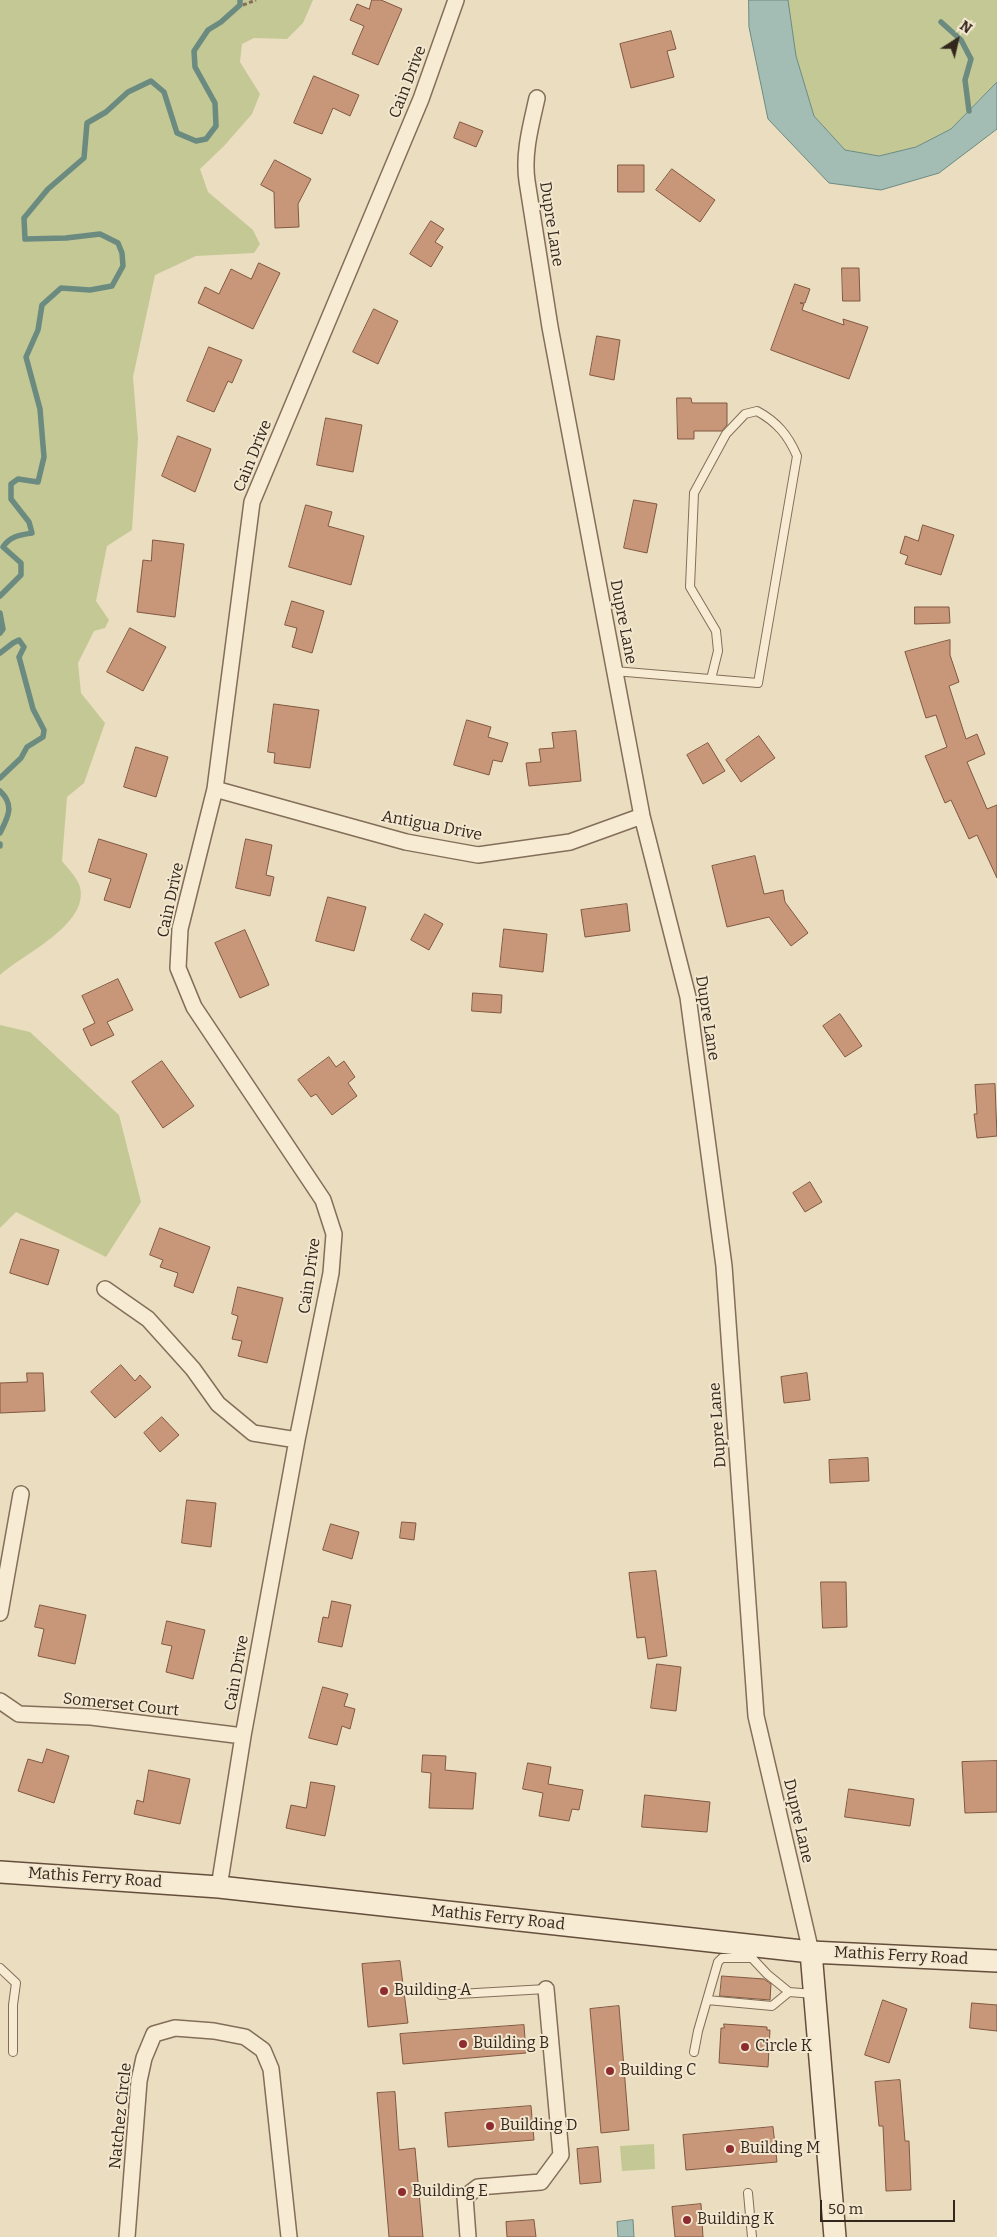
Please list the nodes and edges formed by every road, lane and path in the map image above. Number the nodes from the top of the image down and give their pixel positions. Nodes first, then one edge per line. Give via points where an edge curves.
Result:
1 (256, 0) edge
2 (456, 0) edge
3 (243, 5) dead end
4 (537, 98) dead end
5 (614, 671) junction
6 (711, 679) junction
7 (216, 789) junction
8 (642, 816) junction
9 (105, 1289) dead end
10 (297, 1440) junction
11 (21, 1494) dead end
12 (0, 1613) edge
13 (0, 1701) edge
14 (243, 1736) junction
15 (0, 1872) edge
16 (219, 1887) junction
17 (753, 1952) junction
18 (812, 1952) junction
19 (997, 1961) edge
20 (0, 1968) edge
21 (546, 1989) joint
22 (789, 1992) junction
23 (815, 1994) junction
24 (441, 1995) dead end
25 (707, 2000) junction
26 (13, 2052) dead end
27 (694, 2052) dead end
28 (748, 2193) dead end
29 (127, 2237) edge
30 (289, 2237) edge
31 (468, 2237) edge
32 (752, 2237) edge
33 (834, 2237) edge

1 - 3 path
2 - 7 street, Cain Drive via 421,100 252,502
4 - 5 street, Dupre Lane via 525,167 550,327
5 - 6 lane
5 - 8 street, Dupre Lane
6 - 6 lane via 758,683 797,456 789,437 772,419 757,411 746,414 726,434 694,493 690,587 716,631 718,651
7 - 8 street, Antigua Drive via 406,842 478,855 570,842
7 - 10 street, Cain Drive via 180,930 178,968 194,1007 323,1200 334,1234 331,1273
8 - 18 street, Dupre Lane via 688,997 724,1266 756,1716
9 - 10 street via 148,1319 194,1369 218,1404 253,1433
10 - 14 street, Cain Drive
11 - 12 street
13 - 14 street, Somerset Court via 20,1714 91,1717
14 - 16 street, Cain Drive
15 - 16 main road, Mathis Ferry Road
16 - 17 main road, Mathis Ferry Road
17 - 18 main road, Mathis Ferry Road
17 - 22 lane via 767,1974
17 - 25 lane via 722,1958 718,1962
18 - 19 main road, Mathis Ferry Road
18 - 23 main road
20 - 26 lane via 16,1983
21 - 24 lane
21 - 31 street via 561,2155 541,2182 478,2187 465,2197
22 - 23 lane
22 - 25 lane via 772,2006
23 - 33 main road
25 - 27 lane
28 - 32 lane
29 - 30 street, Natchez Circle via 139,2081 144,2058 154,2034 175,2028 245,2037 263,2050 271,2069

